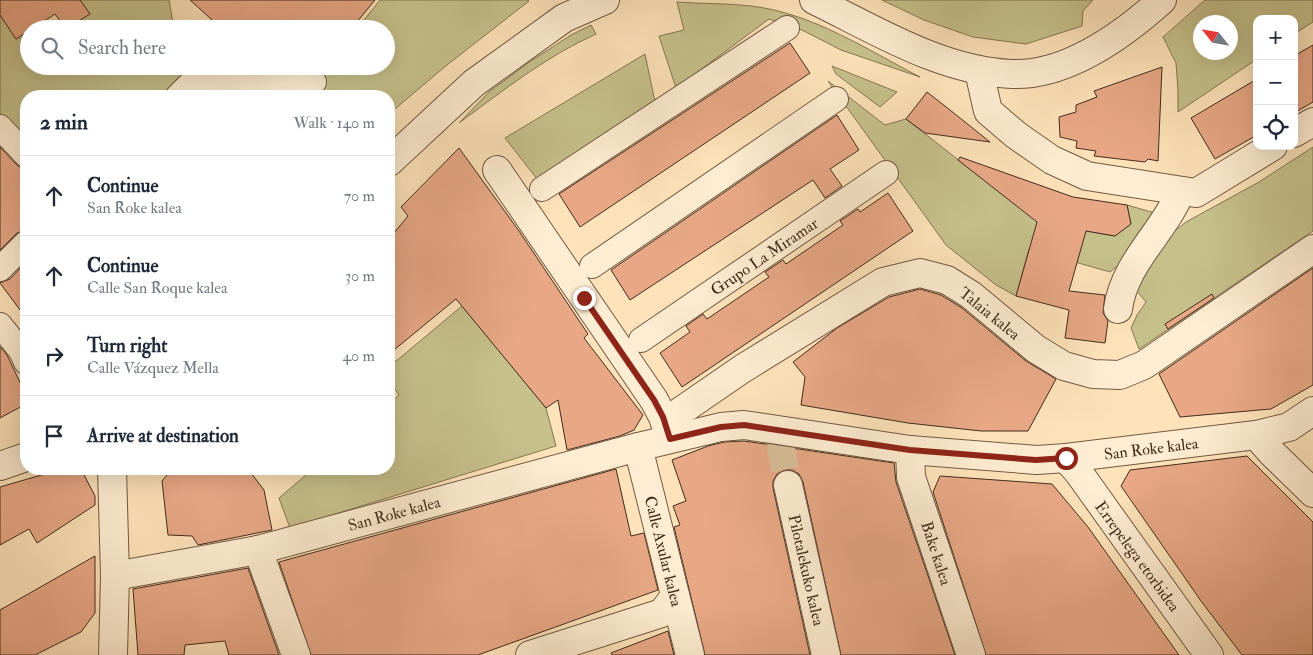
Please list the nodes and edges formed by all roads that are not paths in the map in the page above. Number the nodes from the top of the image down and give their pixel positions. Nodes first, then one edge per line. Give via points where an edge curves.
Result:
1 (605, 0) edge
2 (814, 0) edge
3 (1162, 0) edge
4 (787, 28) dead end
5 (979, 71) junction
6 (314, 82) dead end
7 (184, 90) edge
8 (836, 99) dead end
9 (1313, 122) edge
10 (0, 127) edge
11 (1298, 131) edge
12 (20, 149) edge
13 (1266, 150) edge
14 (395, 156) edge
15 (497, 170) dead end
16 (886, 173) dead end
17 (542, 189) dead end
18 (1189, 192) junction
19 (1313, 248) edge
20 (20, 249) edge
21 (592, 266) dead end
22 (0, 269) edge
23 (1118, 309) dead end
24 (0, 325) edge
25 (641, 340) dead end
26 (20, 350) edge
27 (1313, 411) edge
28 (668, 431) junction
29 (1256, 435) junction
30 (638, 447) junction
31 (910, 450) junction
32 (1066, 458) junction
33 (20, 459) edge
34 (0, 466) edge
35 (112, 475) edge
36 (788, 485) tunnel mouth
37 (1313, 493) edge
38 (258, 550) junction
39 (114, 576) junction
40 (675, 596) junction
41 (108, 654) edge
42 (296, 655) edge
43 (530, 655) edge
44 (690, 655) edge
45 (826, 655) edge
46 (971, 655) edge
47 (1209, 655) edge

1 - 14 street via 564,18 474,82
2 - 5 street via 926,54
3 - 5 street via 1100,48 1062,66 1014,74
4 - 17 street
5 - 18 street via 988,111 1052,160 1087,176
6 - 7 street via 196,79
8 - 21 street
9 - 11 street
10 - 12 street
13 - 18 street
15 - 28 street via 654,400
16 - 25 street, Grupo La Miramar
18 - 23 street via 1137,258 1119,299
19 - 28 street, Talaia kalea via 1144,365 1120,375 1093,374 1064,366 1036,349 971,295 947,280 920,273 883,282 742,369
20 - 22 street
24 - 26 street
27 - 29 street, San Roke kalea via 1289,427
28 - 30 street, San Roke kalea
28 - 31 street, San Roke kalea via 744,425 778,436
29 - 32 street, San Roke kalea
29 - 37 street
30 - 38 street, San Roke kalea
30 - 40 street, Calle Axular kalea
31 - 32 street, San Roke kalea via 1036,460
31 - 46 street, Bake kalea via 912,477
32 - 47 street, Errepelega etorbidea
33 - 34 street
35 - 39 street
36 - 45 street, Pilotalekuko kalea
38 - 39 street, San Roke kalea
38 - 42 street
39 - 41 street
40 - 43 street via 662,613
40 - 44 street, Calle Axular kalea

